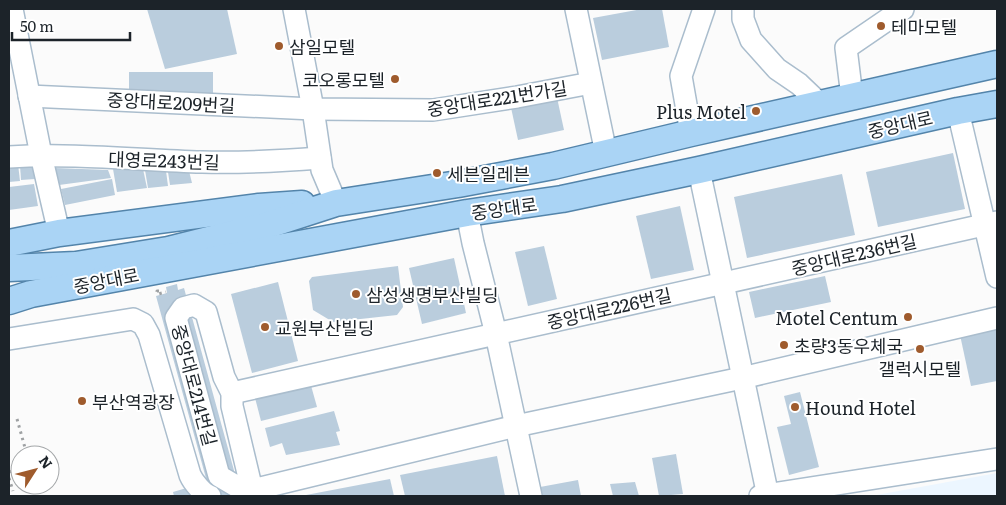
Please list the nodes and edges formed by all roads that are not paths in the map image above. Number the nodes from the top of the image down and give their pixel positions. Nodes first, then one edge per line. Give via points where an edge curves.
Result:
1 (12, 9) edge
2 (294, 9) edge
3 (576, 9) edge
4 (704, 9) edge
5 (743, 9) edge
6 (903, 9) edge
7 (996, 63) edge
8 (591, 83) junction
9 (29, 96) junction
10 (852, 97) junction
11 (820, 104) junction
12 (997, 104) edge
13 (313, 109) junction
14 (958, 111) junction
15 (691, 132) junction
16 (606, 153) junction
17 (41, 155) junction
18 (9, 157) edge
19 (320, 158) junction
20 (700, 170) junction
21 (336, 203) junction
22 (467, 213) junction
23 (992, 223) edge
24 (58, 233) junction
25 (9, 244) edge
26 (9, 268) edge
27 (997, 277) edge
28 (722, 283) junction
29 (9, 300) edge
30 (997, 318) edge
31 (496, 334) junction
32 (9, 339) edge
33 (742, 378) junction
34 (232, 393) junction
35 (516, 426) junction
36 (997, 459) edge
37 (252, 493) edge
38 (210, 496) edge
39 (531, 496) edge
40 (760, 496) edge
41 (768, 496) edge

1 - 9 street
2 - 13 street
3 - 8 street
4 - 15 street via 681,76
5 - 11 street via 742,19 751,40 777,69
6 - 10 street via 846,48
7 - 10 main road, 중앙대로
8 - 13 street, 중앙대로221번가길 via 433,110
8 - 16 street
9 - 13 street, 중앙대로209번길
9 - 17 street
10 - 11 main road, 중앙대로
11 - 15 main road, 중앙대로
12 - 14 main road, 중앙대로
13 - 19 street
14 - 20 main road, 중앙대로
14 - 23 street
15 - 16 main road, 중앙대로
16 - 21 main road, 중앙대로 via 458,184
17 - 18 street, 대영로243번길
17 - 19 street, 대영로243번길 via 204,162
17 - 24 street
19 - 21 street
20 - 22 main road, 중앙대로 via 562,199
20 - 28 street
21 - 24 main road, 중앙대로 via 259,207
21 - 26 main road, 중앙대로 via 265,226 168,250 76,265
22 - 29 main road, 중앙대로
22 - 31 street
23 - 27 street
23 - 28 street, 중앙대로236번길
24 - 25 main road, 중앙대로
28 - 31 street, 중앙대로226번길
28 - 33 street
30 - 33 street
31 - 34 street, 중앙대로214번길
31 - 35 street
32 - 38 street via 133,319 143,324 190,475
33 - 35 street
33 - 41 street
34 - 37 street via 232,406
34 - 37 street, 중앙대로214번길 via 224,377 206,312 194,305 183,308 176,318 219,476
35 - 37 street
35 - 39 street
36 - 41 street
40 - 41 street

